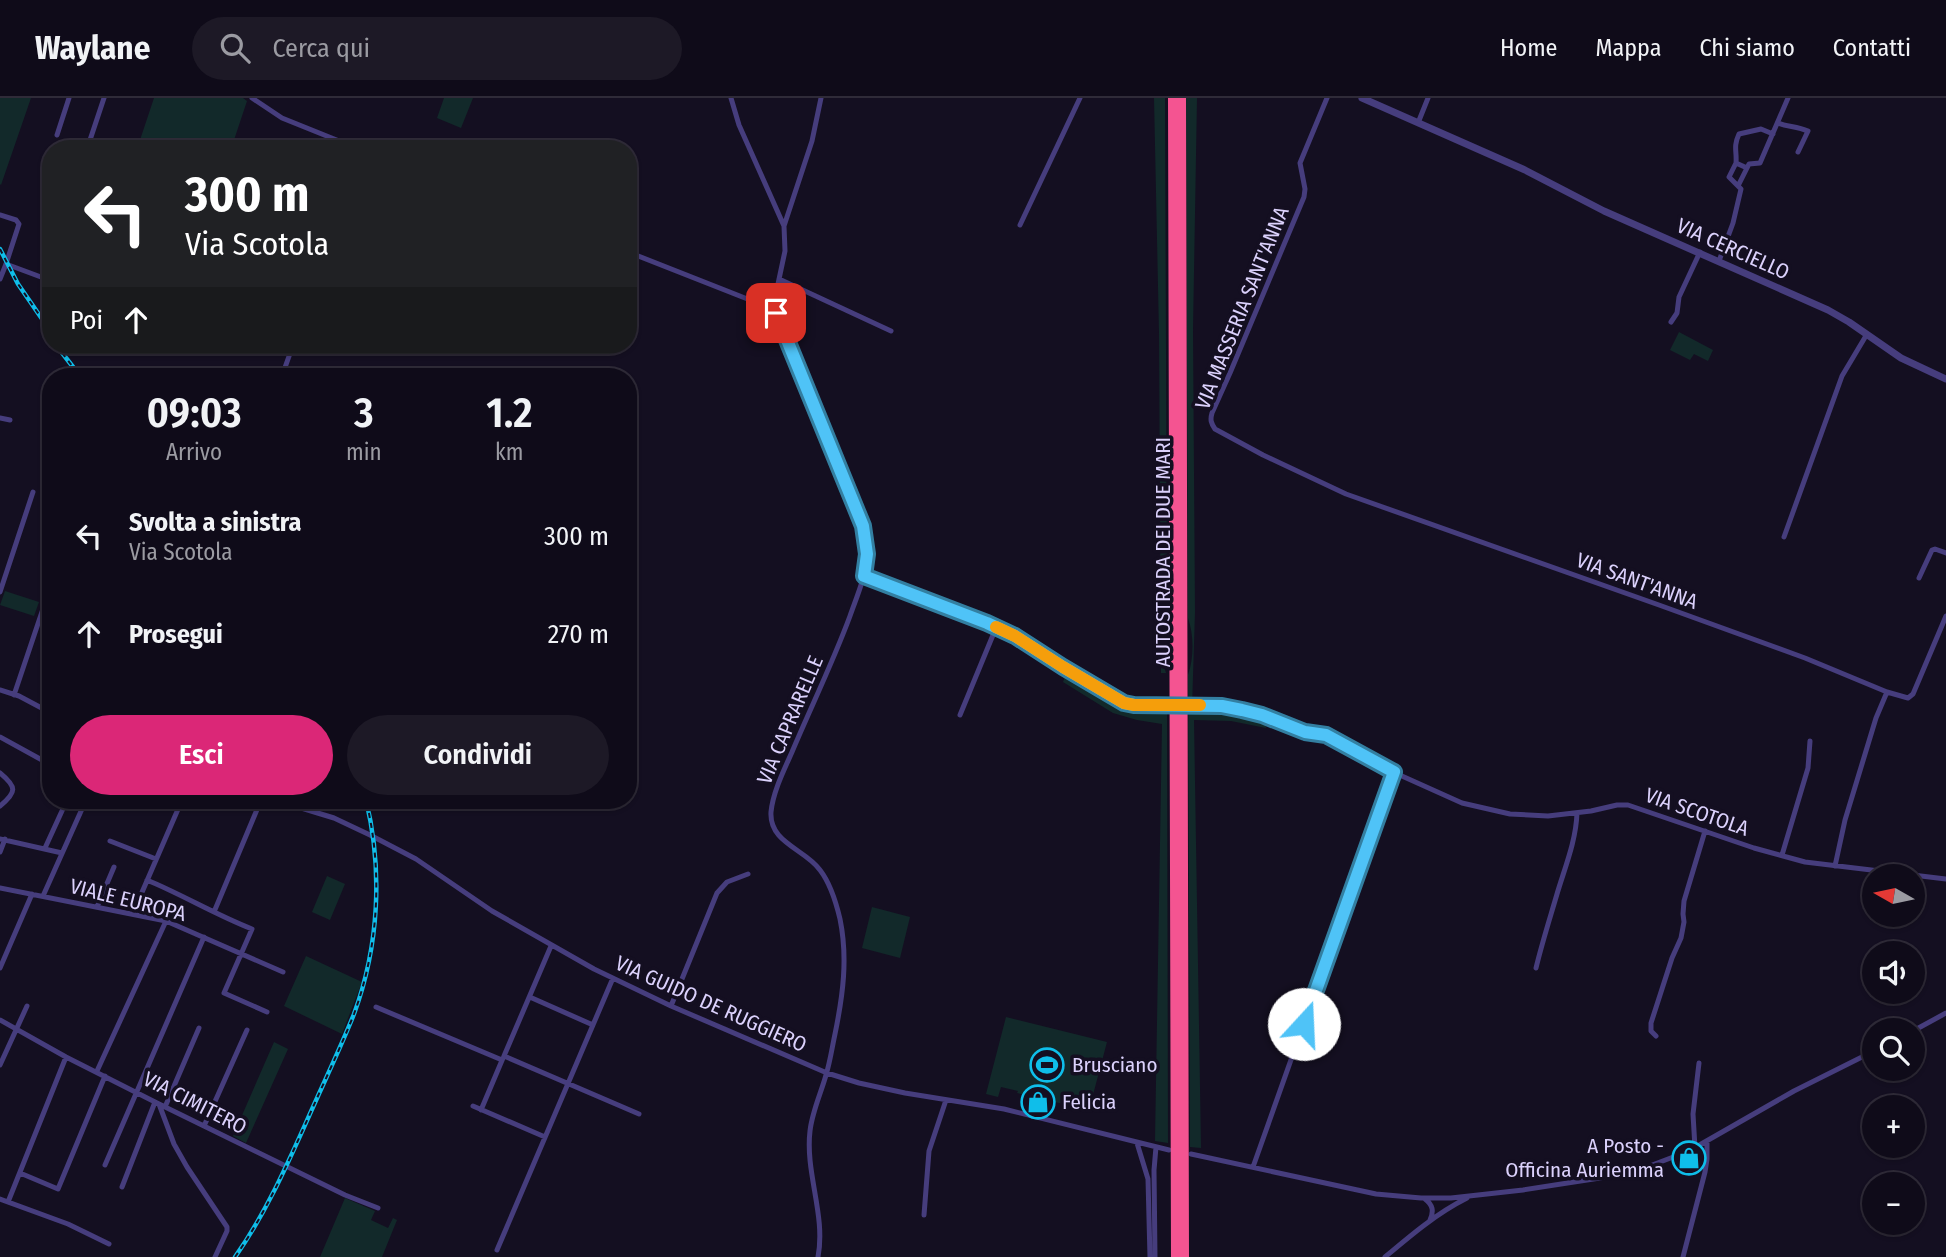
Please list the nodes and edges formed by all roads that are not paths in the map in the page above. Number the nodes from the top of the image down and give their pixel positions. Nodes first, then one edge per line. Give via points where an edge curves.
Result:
1 (69, 98) edge
2 (104, 98) edge
3 (252, 98) edge
4 (731, 98) edge
5 (821, 98) edge
6 (1080, 98) edge
7 (1173, 98) edge
8 (1181, 98) edge
9 (1327, 98) edge
10 (1362, 98) edge
11 (1428, 98) edge
12 (1788, 98) edge
13 (1418, 123) junction
14 (1778, 123) junction
15 (1773, 134) junction
16 (57, 135) dead end
17 (90, 140) edge
18 (337, 140) edge
19 (1798, 152) dead end
20 (1735, 163) junction
21 (1747, 168) junction
22 (1738, 186) junction
23 (0, 215) edge
24 (1020, 225) dead end
25 (783, 226) junction
26 (1700, 253) junction
27 (637, 256) edge
28 (1718, 261) junction
29 (6, 264) junction
30 (1, 271) edge
31 (42, 277) edge
32 (0, 279) edge
33 (779, 279) junction
34 (775, 298) junction
35 (750, 300) junction
36 (776, 313) junction
37 (1671, 322) dead end
38 (891, 331) dead end
39 (1867, 334) junction
40 (1946, 379) edge
41 (0, 418) edge
42 (10, 420) dead end
43 (1212, 425) joint
44 (33, 492) dead end
45 (1784, 537) dead end
46 (1946, 553) edge
47 (864, 576) junction
48 (1919, 578) dead end
49 (1, 588) edge
50 (42, 612) edge
51 (1946, 616) edge
52 (992, 625) junction
53 (0, 690) edge
54 (1887, 692) junction
55 (14, 695) junction
56 (42, 709) edge
57 (960, 715) dead end
58 (0, 737) edge
59 (1810, 741) dead end
60 (42, 760) edge
61 (1394, 772) junction
62 (0, 773) edge
63 (0, 806) edge
64 (64, 809) edge
65 (82, 809) edge
66 (178, 809) edge
67 (257, 809) edge
68 (304, 809) edge
69 (1577, 813) junction
70 (1705, 831) junction
71 (2, 839) edge
72 (110, 841) dead end
73 (46, 848) junction
74 (0, 852) edge
75 (62, 853) junction
76 (1782, 855) junction
77 (156, 859) junction
78 (1835, 866) junction
79 (114, 867) dead end
80 (748, 874) dead end
81 (1946, 879) edge
82 (147, 880) junction
83 (0, 888) edge
84 (32, 894) junction
85 (43, 896) junction
86 (97, 907) junction
87 (214, 912) junction
88 (133, 913) junction
89 (166, 921) junction
90 (204, 937) junction
91 (551, 946) junction
92 (242, 954) junction
93 (0, 968) edge
94 (1536, 968) dead end
95 (283, 972) dead end
96 (613, 978) junction
97 (531, 998) dead end
98 (27, 1006) dead end
99 (671, 1006) junction
100 (376, 1007) dead end
101 (267, 1012) dead end
102 (1946, 1013) edge
103 (0, 1020) edge
104 (1925, 1024) edge
105 (593, 1025) junction
106 (199, 1028) dead end
107 (17, 1029) junction
108 (247, 1030) dead end
109 (1656, 1036) dead end
110 (66, 1057) junction
111 (1862, 1057) edge
112 (503, 1058) junction
113 (1699, 1063) dead end
114 (0, 1065) edge
115 (97, 1071) junction
116 (827, 1073) junction
117 (105, 1076) junction
118 (568, 1084) junction
119 (136, 1091) junction
120 (946, 1100) junction
121 (160, 1104) junction
122 (473, 1106) dead end
123 (481, 1110) junction
124 (639, 1114) dead end
125 (204, 1126) junction
126 (545, 1137) junction
127 (1707, 1141) junction
128 (1137, 1143) junction
129 (1156, 1147) junction
130 (1695, 1148) junction
131 (1169, 1150) dead end
132 (1191, 1154) dead end
133 (105, 1165) dead end
134 (1253, 1167) junction
135 (20, 1173) junction
136 (122, 1187) dead end
137 (1472, 1195) junction
138 (1424, 1198) junction
139 (0, 1199) edge
140 (8, 1202) junction
141 (378, 1208) dead end
142 (924, 1215) dead end
143 (1430, 1220) junction
144 (109, 1244) dead end
145 (497, 1250) dead end
146 (215, 1257) edge
147 (818, 1257) edge
148 (1150, 1257) edge
149 (1155, 1257) edge
150 (1175, 1257) edge
151 (1184, 1257) edge
152 (1385, 1257) edge
153 (1683, 1257) edge

1 - 16 street
2 - 17 street
3 - 18 street via 282,118
4 - 25 street
5 - 25 street via 812,141
6 - 24 street
7 - 150 highway, AUTOSTRADA DEI DUE MARI
8 - 151 highway, AUTOSTRADA DEI DUE MARI
9 - 43 street, VIA MASSERIA SANT'ANNA via 1300,163 1304,197 1212,413
10 - 13 street, VIA CERCIELLO
11 - 13 street
12 - 14 street
13 - 26 street, VIA CERCIELLO
14 - 15 street
14 - 19 street via 1808,131
15 - 20 street via 1761,129 1739,134
15 - 21 street via 1760,163
20 - 21 street
20 - 22 street via 1729,177
21 - 22 street
22 - 28 street via 1733,223
23 - 29 street via 19,223
25 - 33 street, VIA CAPRARELLE via 785,251
26 - 28 street, VIA CERCIELLO
26 - 37 street
27 - 35 street
28 - 39 street, VIA CERCIELLO via 1828,310
29 - 30 street
29 - 31 street
30 - 32 street
33 - 34 street, VIA CAPRARELLE
33 - 38 street
34 - 35 street
34 - 36 street, VIA CAPRARELLE
35 - 36 street
36 - 47 street, VIA CAPRARELLE via 863,526
39 - 40 street, VIA CERCIELLO via 1900,358
39 - 45 street via 1842,376
41 - 42 street
43 - 54 street, VIA SANT'ANNA via 1346,494 1660,605
44 - 49 street
46 - 48 street via 1932,550
47 - 52 street, VIA SCOTOLA
47 - 116 street, VIA CAPRARELLE via 771,816 781,839 820,870 840,919 844,981
50 - 55 street
51 - 54 street via 1913,694 1908,698
52 - 57 street via 993,635
52 - 61 street, VIA SCOTOLA via 1124,703 1222,706 1262,715 1326,735
53 - 55 street
54 - 78 street via 1845,820
55 - 56 street
58 - 60 street
59 - 76 street via 1809,763
61 - 69 street, VIA SCOTOLA via 1462,803 1492,810 1538,817
61 - 134 street
62 - 63 street via 14,788
64 - 73 street
65 - 75 street
66 - 77 street
67 - 87 street
68 - 91 street, VIA GUIDO DE RUGGIERO via 334,818 416,859
69 - 70 street, VIA SCOTOLA via 1628,805
69 - 94 street
70 - 76 street, VIA SCOTOLA
70 - 109 street via 1684,901 1681,938 1651,1023
71 - 73 street
71 - 74 street
72 - 77 street
73 - 75 street
75 - 85 street
76 - 78 street, VIA SCOTOLA
77 - 82 street
78 - 81 street, VIA SCOTOLA
79 - 86 street
80 - 99 street via 727,882 717,893
82 - 87 street
82 - 88 street
83 - 84 street, VIALE EUROPA
84 - 85 street, VIALE EUROPA
84 - 93 street
85 - 86 street, VIALE EUROPA
86 - 88 street, VIALE EUROPA
87 - 92 street via 252,929
88 - 89 street, VIALE EUROPA
89 - 90 street, VIALE EUROPA
89 - 115 street
90 - 92 street, VIALE EUROPA
90 - 119 street
91 - 96 street, VIA GUIDO DE RUGGIERO
91 - 112 street
92 - 95 street, VIALE EUROPA
92 - 101 street via 224,993
96 - 99 street, VIA GUIDO DE RUGGIERO
96 - 105 street
97 - 105 street
98 - 107 street
99 - 116 street, VIA GUIDO DE RUGGIERO
100 - 112 street
102 - 104 street
103 - 107 street, VIA CIMITERO
105 - 118 street
106 - 121 street
107 - 110 street, VIA CIMITERO
107 - 114 street
108 - 125 street
110 - 115 street, VIA CIMITERO
110 - 135 street
111 - 127 street
112 - 118 street
112 - 123 street
113 - 130 street via 1693,1114
115 - 117 street, VIA CIMITERO
116 - 120 street, VIA GUIDO DE RUGGIERO
116 - 147 street, VIA CAPRARELLE via 808,1149 820,1229
117 - 119 street, VIA CIMITERO
117 - 135 street via 58,1189
118 - 124 street
118 - 126 street
119 - 121 street, VIA CIMITERO
119 - 133 street
120 - 128 street, VIA GUIDO DE RUGGIERO via 1004,1109
120 - 142 street via 929,1152
121 - 125 street, VIA CIMITERO
121 - 136 street
121 - 146 street via 180,1156 227,1227
122 - 123 street
123 - 126 street
125 - 141 street, VIA CIMITERO
126 - 145 street
127 - 130 street
127 - 153 street via 1705,1172
128 - 129 street, VIA GUIDO DE RUGGIERO
128 - 148 street via 1149,1179
129 - 131 street, VIA GUIDO DE RUGGIERO
129 - 149 street
130 - 137 street via 1647,1167 1600,1178
132 - 134 street
134 - 138 street via 1376,1194
135 - 140 street
137 - 138 street
137 - 143 street
138 - 143 street via 1432,1206
139 - 140 street
140 - 144 street
143 - 152 street

